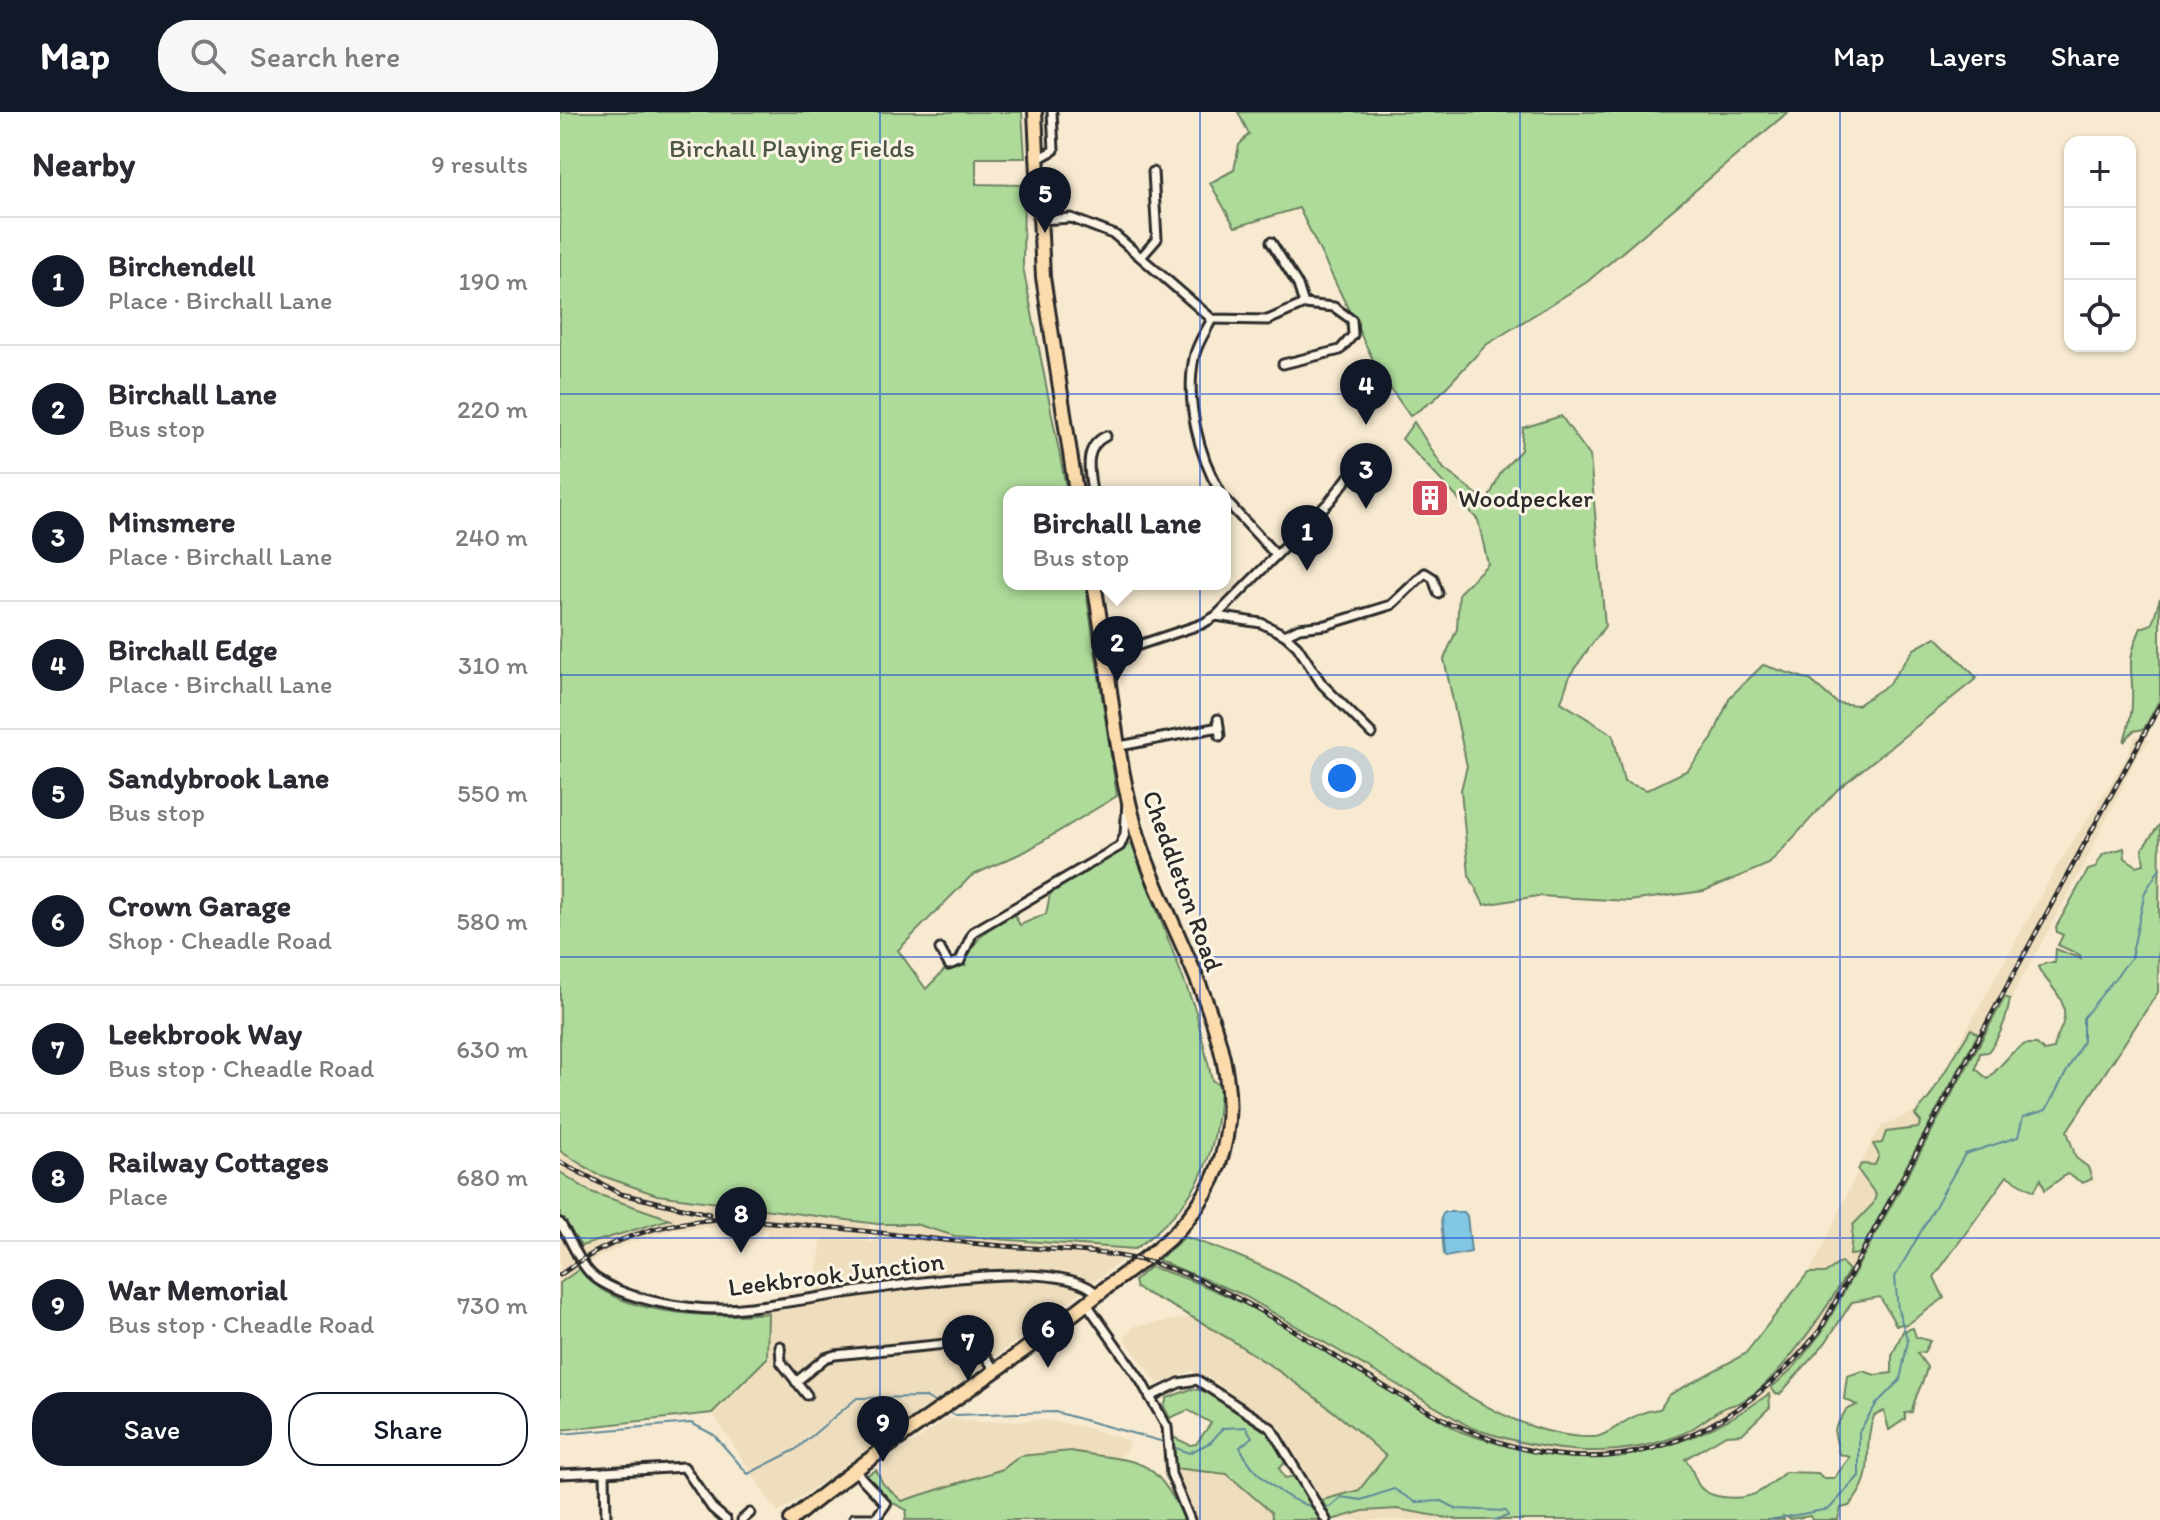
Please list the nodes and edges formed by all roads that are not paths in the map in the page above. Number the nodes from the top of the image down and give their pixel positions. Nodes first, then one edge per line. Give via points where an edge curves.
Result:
1 (1035, 112) edge
2 (1052, 112) edge
3 (1038, 159) junction
4 (1153, 172) dead end
5 (1038, 220) junction
6 (1271, 242) dead end
7 (1143, 255) junction
8 (1304, 304) junction
9 (1212, 319) junction
10 (1283, 364) dead end
11 (1106, 436) dead end
12 (1350, 475) dead end
13 (1075, 486) edge
14 (1091, 486) edge
15 (1218, 486) edge
16 (1231, 506) edge
17 (1276, 555) junction
18 (1095, 590) edge
19 (1438, 593) dead end
20 (1216, 616) junction
21 (1285, 635) junction
22 (1106, 656) junction
23 (1219, 727) dead end
24 (1372, 734) dead end
25 (1120, 746) junction
26 (1128, 799) junction
27 (940, 949) dead end
28 (560, 1223) edge
29 (1098, 1295) junction
30 (1087, 1304) junction
31 (780, 1346) dead end
32 (996, 1371) junction
33 (796, 1382) junction
34 (807, 1395) dead end
35 (1150, 1397) junction
36 (605, 1472) junction
37 (856, 1472) junction
38 (560, 1474) edge
39 (750, 1513) dead end
40 (854, 1518) dead end
41 (1326, 1519) edge
42 (606, 1520) edge
43 (726, 1520) edge
44 (742, 1520) edge
45 (791, 1520) edge
46 (1190, 1520) edge

1 - 3 highway
2 - 3 street via 1054,150
3 - 5 highway
4 - 7 street via 1157,239
5 - 7 street via 1085,222
5 - 13 highway
6 - 8 street
7 - 9 street
8 - 9 street via 1268,320
8 - 10 street via 1342,310 1352,320 1353,335 1340,350
9 - 15 street via 1195,352 1192,374 1199,439
11 - 14 street via 1089,457
12 - 17 street
16 - 17 street
17 - 20 street
18 - 22 highway, Cheddleton Road
19 - 21 street via 1425,573 1391,605
20 - 21 street via 1261,623
20 - 22 street
21 - 24 street via 1322,684
22 - 25 highway, Cheddleton Road
23 - 25 street
25 - 26 highway, Cheddleton Road
26 - 27 street via 1120,846 973,932 960,961 949,965
26 - 29 highway, Cheddleton Road via 1218,1037 1230,1097 1226,1144 1209,1187 1175,1232
28 - 29 street, Leekbrook Junction via 595,1278 631,1293 704,1308 749,1308 1006,1273 1085,1283
29 - 30 highway, Cheddleton Road
30 - 32 highway, Cheddleton Road
30 - 35 street
31 - 33 street via 781,1362
32 - 33 street via 979,1348 966,1342 835,1355
32 - 37 highway, Cheddleton Road
33 - 34 street
35 - 41 street via 1188,1380 1205,1382 1271,1428
35 - 46 street via 1169,1436 1176,1492
36 - 38 street
36 - 42 street
36 - 43 street via 684,1467
37 - 40 street via 886,1504 876,1518
37 - 45 highway, Cheddleton Road
39 - 44 street

